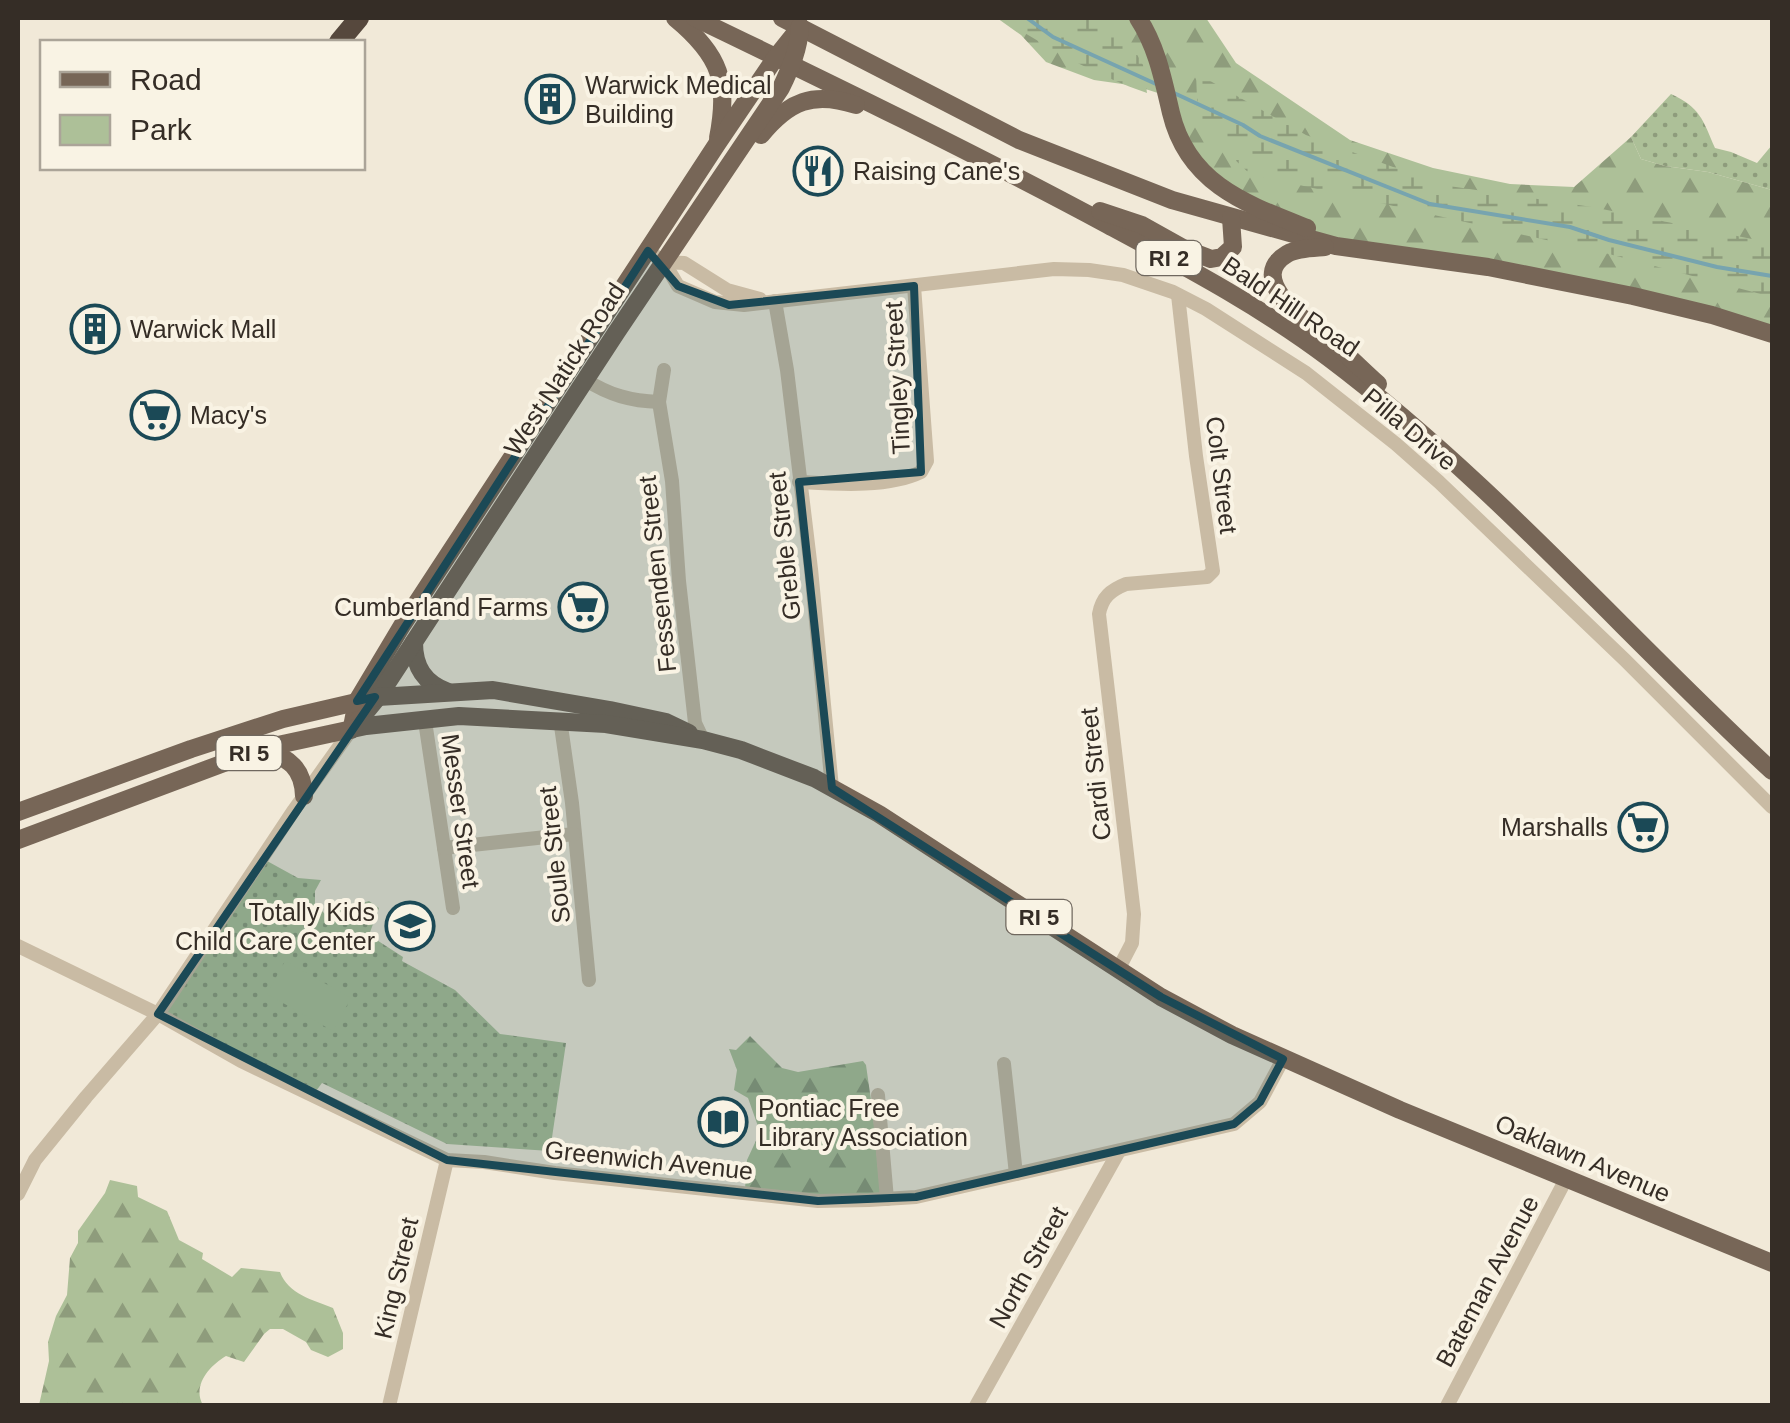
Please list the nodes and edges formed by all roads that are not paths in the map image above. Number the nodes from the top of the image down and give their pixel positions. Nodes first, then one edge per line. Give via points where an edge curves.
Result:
1 (360, 18) edge
2 (675, 18) edge
3 (695, 18) edge
4 (782, 18) edge
5 (1138, 18) edge
6 (804, 22) edge
7 (340, 40) edge
8 (784, 60) junction
9 (934, 135) junction
10 (717, 144) junction
11 (714, 188) junction
12 (1047, 192) junction
13 (1231, 218) junction
14 (1336, 246) junction
15 (1369, 250) junction
16 (648, 251) junction
17 (664, 262) junction
18 (914, 286) junction
19 (1178, 295) junction
20 (775, 301) junction
21 (1772, 334) edge
22 (664, 370) dead end
23 (586, 380) junction
24 (659, 402) junction
25 (799, 482) junction
26 (1507, 510) junction
27 (1126, 584) joint
28 (414, 642) junction
29 (448, 693) junction
30 (378, 697) junction
31 (357, 701) junction
32 (425, 721) junction
33 (561, 726) dead end
34 (351, 730) junction
35 (702, 740) junction
36 (264, 748) junction
37 (1772, 771) edge
38 (832, 788) junction
39 (304, 796) junction
40 (1772, 807) edge
41 (18, 812) edge
42 (574, 834) junction
43 (18, 840) edge
44 (444, 848) junction
45 (453, 908) dead end
46 (18, 946) edge
47 (1118, 970) junction
48 (589, 980) dead end
49 (158, 1014) junction
50 (1283, 1059) junction
51 (1004, 1064) dead end
52 (878, 1095) dead end
53 (1119, 1151) junction
54 (446, 1160) junction
55 (1016, 1174) junction
56 (1567, 1177) junction
57 (22, 1178) edge
58 (18, 1194) edge
59 (887, 1199) junction
60 (1772, 1262) edge
61 (389, 1406) edge
62 (976, 1406) edge
63 (1447, 1406) edge

1 - 7 highway
2 - 10 main road via 722,76
3 - 8 main road, Bald Hill Road / RI 2
4 - 6 main road, Bald Hill Road / RI 2
5 - 15 main road via 1160,66 1177,132 1208,176 1258,210
6 - 8 main road, West Natick Road
6 - 13 main road, Bald Hill Road / RI 2 via 1019,140
8 - 9 main road, Bald Hill Road / RI 2
8 - 10 main road, West Natick Road
8 - 11 main road, West Natick Road via 782,88
9 - 11 main road via 820,97 774,119
9 - 12 main road, Bald Hill Road / RI 2
10 - 16 main road, West Natick Road
11 - 17 main road, West Natick Road
12 - 13 main road via 1211,259 1233,247
12 - 26 main road, Bald Hill Road / RI 2 via 1224,288 1328,357
13 - 14 main road, Bald Hill Road / RI 2
14 - 15 main road, Bald Hill Road / RI 2
14 - 26 main road via 1287,254 1276,266 1276,289
15 - 21 main road, Bald Hill Road / RI 2 via 1633,296
16 - 17 street, Pilla Drive
16 - 31 main road, West Natick Road
17 - 20 street, Pilla Drive via 684,263 740,295
17 - 20 street, Pilla Drive via 678,286 715,302
17 - 23 main road, West Natick Road
18 - 19 street, Pilla Drive via 1089,270
18 - 20 street, Pilla Drive
18 - 25 street, Tingley Street via 924,467 916,475 874,482
19 - 27 street, Colt Street via 1213,571 1207,577
19 - 40 street, Pilla Drive via 1282,356 1383,434
20 - 25 street, Greble Street
22 - 24 street, Fessenden Street
23 - 24 street via 612,395
23 - 28 main road, West Natick Road
24 - 35 street, Fessenden Street
25 - 38 street, Greble Street
26 - 37 main road, Bald Hill Road / RI 2
27 - 47 street, Cardi Street via 1106,596 1099,614 1134,914 1132,943
28 - 29 main road via 424,675
28 - 30 main road, West Natick Road
29 - 30 main road, RI 5
29 - 35 main road, RI 5 via 493,690 610,710 666,722
30 - 31 main road, RI 5
30 - 34 main road, West Natick Road
31 - 34 main road, West Natick Road
31 - 41 main road, RI 5 via 284,719
32 - 34 main road, RI 5
32 - 35 main road, RI 5 via 560,720
32 - 44 street, Messer Street
33 - 42 street, Soule Street
34 - 36 main road, RI 5
34 - 39 street, West Natick Road
35 - 38 main road, RI 5
36 - 39 main road via 296,768
36 - 43 main road, RI 5
38 - 47 main road, RI 5
39 - 49 street, West Natick Road
42 - 44 street
42 - 48 street, Soule Street
44 - 45 street, Messer Street
46 - 49 street, Greenwich Avenue
47 - 50 main road, RI 5
49 - 54 street, Greenwich Avenue
49 - 57 street, West Natick Road
50 - 53 street, Greenwich Avenue via 1260,1102 1234,1124
50 - 56 main road, Oaklawn Avenue / RI 5
51 - 55 street
52 - 59 street
53 - 55 street, Greenwich Avenue
53 - 62 street, North Street
54 - 59 street, Greenwich Avenue via 818,1201
54 - 61 street, King Street
55 - 59 street, Greenwich Avenue
56 - 60 main road, Oaklawn Avenue / RI 5
56 - 63 street, Bateman Avenue
57 - 58 street, West Natick Road

